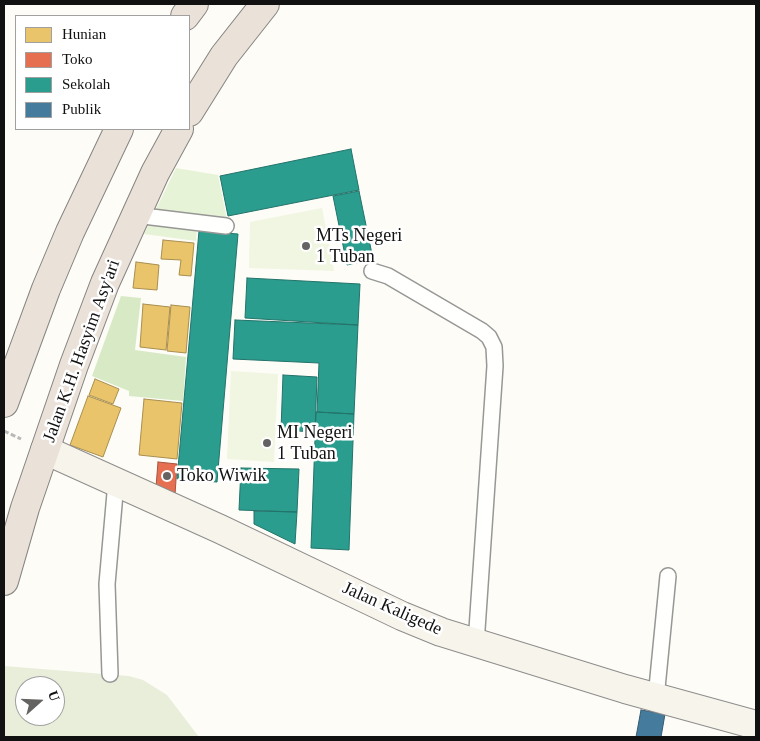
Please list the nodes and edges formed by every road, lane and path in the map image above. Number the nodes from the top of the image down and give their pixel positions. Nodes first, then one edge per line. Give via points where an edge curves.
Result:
1 (194, 4) edge
2 (265, 4) edge
3 (186, 15) edge
4 (190, 110) edge
5 (119, 130) edge
6 (179, 130) edge
7 (135, 215) junction
8 (226, 226) dead end
9 (372, 271) dead end
10 (4, 404) edge
11 (45, 450) junction
12 (116, 482) junction
13 (668, 576) dead end
14 (4, 581) edge
15 (476, 644) junction
16 (110, 674) dead end
17 (656, 698) junction
18 (756, 725) edge

1 - 3 highway
2 - 4 highway via 224,56
5 - 10 highway via 66,240
6 - 7 highway, Jalan K.H. Hasyim Asy'ari
7 - 8 lane
7 - 11 highway, Jalan K.H. Hasyim Asy'ari via 105,283
9 - 15 lane via 388,276 482,331 494,347
11 - 12 street, Jalan Kaligede
11 - 14 highway, Jalan K.H. Hasyim Asy'ari
12 - 15 street, Jalan Kaligede via 402,616
12 - 16 lane via 107,584
13 - 17 lane
15 - 17 street, Jalan Kaligede
17 - 18 street, Jalan Kaligede

